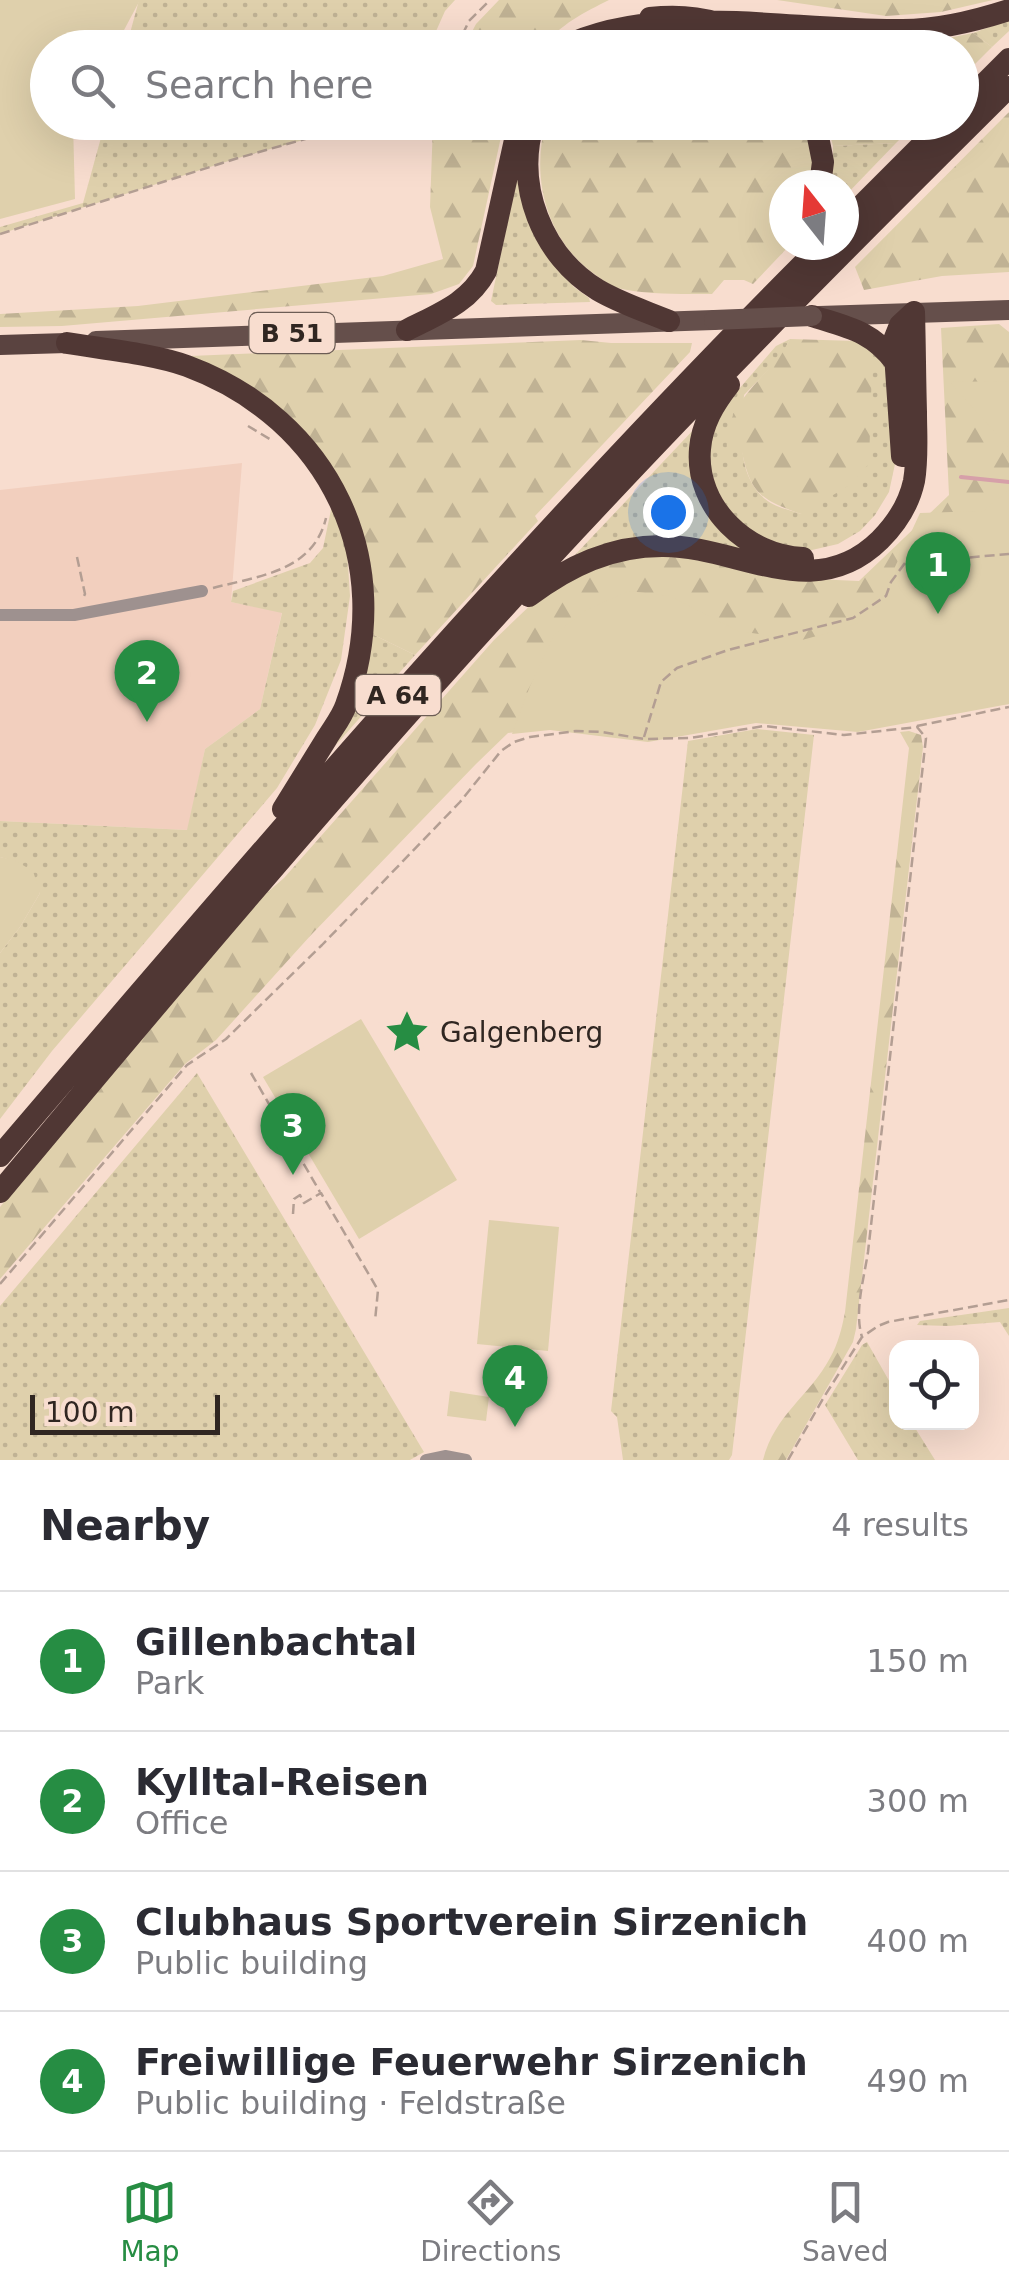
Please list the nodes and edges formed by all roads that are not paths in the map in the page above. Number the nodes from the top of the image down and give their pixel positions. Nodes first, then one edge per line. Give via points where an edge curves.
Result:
1 (1009, 10) edge
2 (583, 30) edge
3 (611, 30) edge
4 (736, 30) edge
5 (902, 30) edge
6 (902, 30) edge
7 (1009, 59) edge
8 (1009, 88) edge
9 (979, 89) edge
10 (979, 120) edge
11 (515, 140) edge
12 (531, 140) edge
13 (819, 140) edge
14 (927, 140) edge
15 (961, 140) edge
16 (822, 170) edge
17 (859, 208) edge
18 (789, 260) edge
19 (807, 260) edge
20 (764, 302) junction
21 (805, 307) junction
22 (1009, 310) edge
23 (914, 312) junction
24 (668, 322) junction
25 (407, 330) junction
26 (67, 342) junction
27 (0, 346) edge
28 (896, 362) junction
29 (202, 591) road end
30 (0, 616) edge
31 (486, 629) junction
32 (249, 863) junction
33 (0, 1156) edge
34 (0, 1192) edge
35 (426, 1460) edge
36 (466, 1460) edge

1 - 5 highway
2 - 6 highway via 627,8 702,0
3 - 4 highway via 671,16
7 - 9 highway
8 - 10 highway, A 64
11 - 25 highway via 486,271 454,306
12 - 24 highway via 528,188 547,238 572,271 597,289
13 - 16 highway
14 - 17 highway
15 - 21 highway, A 64
18 - 20 highway
19 - 20 highway, A 64
20 - 32 highway, A 64 via 548,528
21 - 23 main road, B 51
21 - 24 main road, B 51, bridge
21 - 28 highway via 868,335
21 - 28 highway via 718,399 702,436 700,464 710,498 742,536 774,553 806,558 842,548 875,524 900,472
21 - 31 highway, A 64 via 600,504
22 - 23 main road, B 51
23 - 28 highway via 895,334
23 - 31 highway via 914,481 902,512 871,548 840,565 805,571 678,546 614,552 566,571
24 - 25 main road, B 51
25 - 26 main road, B 51
26 - 27 highway, B 51
26 - 32 highway via 183,364 262,404 304,443 343,503 364,588 353,680 345,709
29 - 30 street via 74,615
31 - 34 highway, A 64 via 281,858
32 - 33 highway, A 64
35 - 36 street

